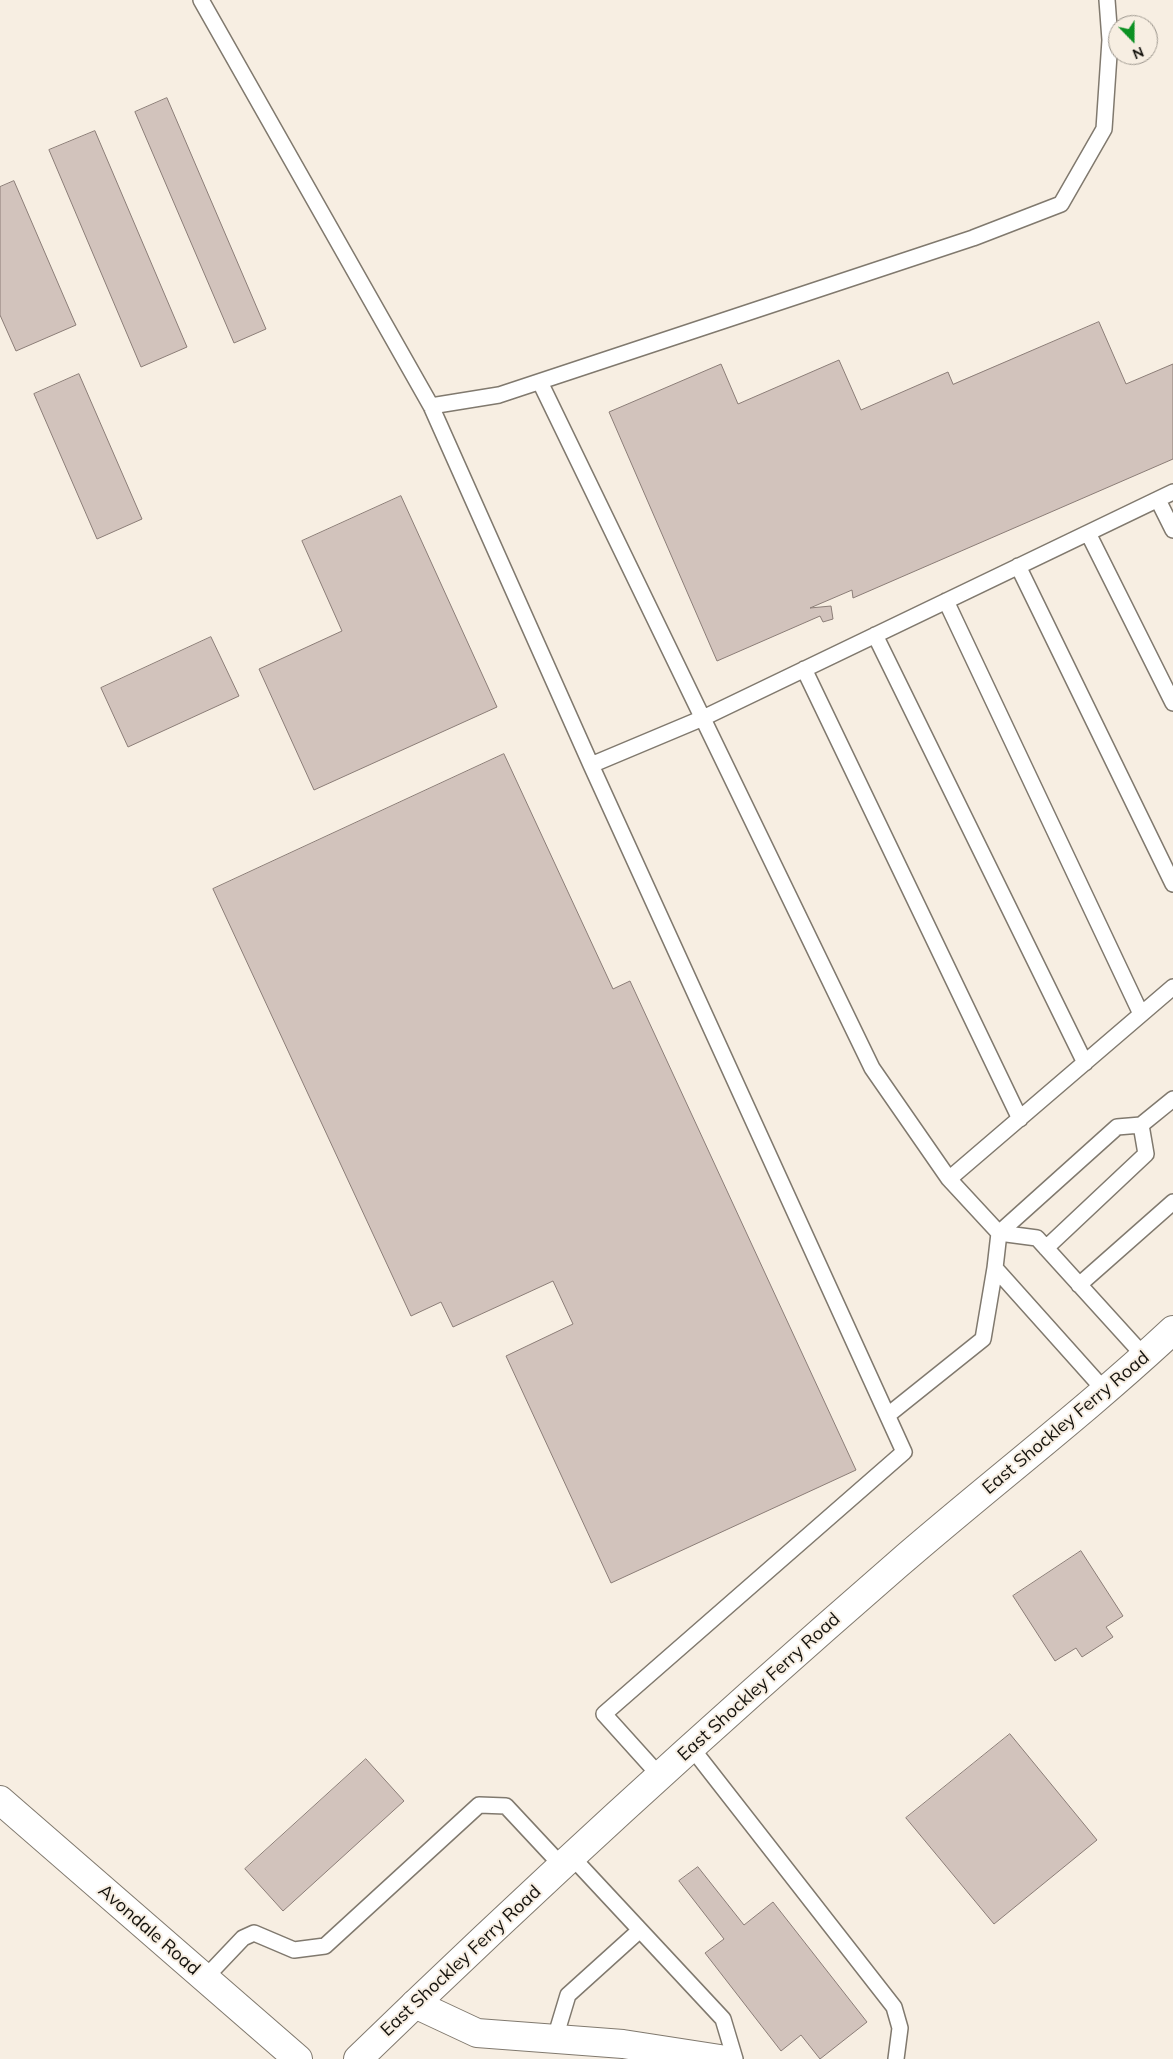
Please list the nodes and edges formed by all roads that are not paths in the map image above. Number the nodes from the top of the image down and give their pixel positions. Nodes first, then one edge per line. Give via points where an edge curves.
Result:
1 (201, 0) edge
2 (1107, 0) edge
3 (540, 382) junction
4 (431, 406) junction
5 (1173, 492) edge
6 (1158, 500) junction
7 (1173, 530) edge
8 (1088, 532) junction
9 (1018, 566) junction
10 (946, 601) junction
11 (875, 635) junction
12 (804, 669) junction
13 (1173, 703) edge
14 (703, 718) junction
15 (591, 765) junction
16 (1173, 884) edge
17 (1170, 995) edge
18 (1141, 1014) junction
19 (1085, 1063) junction
20 (1173, 1099) edge
21 (1020, 1119) junction
22 (1141, 1125) junction
23 (949, 1179) junction
24 (1173, 1202) edge
25 (999, 1233) junction
26 (1046, 1248) junction
27 (995, 1268) junction
28 (1080, 1285) junction
29 (1173, 1330) edge
30 (1145, 1357) junction
31 (1106, 1392) junction
32 (888, 1416) junction
33 (691, 1747) junction
34 (659, 1775) junction
35 (0, 1800) edge
36 (567, 1862) junction
37 (640, 1930) junction
38 (205, 1978) junction
39 (414, 2004) junction
40 (555, 2038) junction
41 (298, 2059) edge
42 (358, 2059) edge
43 (720, 2059) edge
44 (735, 2059) edge
45 (896, 2059) edge

1 - 4 lane
2 - 3 lane via 1110,40 1104,128 1061,204 974,238
3 - 4 lane via 498,396
3 - 14 lane
4 - 15 lane
5 - 6 lane
6 - 7 lane
6 - 8 lane
8 - 9 lane
8 - 13 lane
9 - 10 lane
9 - 16 lane
10 - 11 lane
10 - 18 lane
11 - 12 lane
11 - 19 lane
12 - 14 lane
12 - 21 lane
14 - 15 lane
14 - 23 lane via 872,1068
15 - 32 lane
17 - 18 lane
18 - 19 lane
19 - 21 lane
20 - 22 lane
21 - 23 lane
22 - 25 lane via 1117,1128
22 - 26 lane via 1146,1154
23 - 25 lane
24 - 28 lane
25 - 26 lane via 1037,1238
25 - 27 lane
26 - 28 lane
27 - 31 lane
27 - 32 lane via 983,1339
28 - 30 lane
29 - 30 main road, East Shockley Ferry Road
30 - 31 main road, East Shockley Ferry Road
31 - 33 main road, East Shockley Ferry Road via 898,1563
32 - 34 lane via 904,1452 604,1714
33 - 34 main road, East Shockley Ferry Road
33 - 45 lane via 894,2007 900,2028
34 - 36 main road, East Shockley Ferry Road
35 - 38 main road, Avondale Road
36 - 37 lane
36 - 38 lane via 506,1806 479,1806 325,1946 294,1950 254,1933 243,1938
36 - 39 main road, East Shockley Ferry Road
37 - 40 lane via 568,1995
37 - 44 lane via 723,2019
38 - 41 main road, Avondale Road
39 - 40 main road via 477,2032
39 - 42 main road, East Shockley Ferry Road
40 - 43 main road via 624,2044

